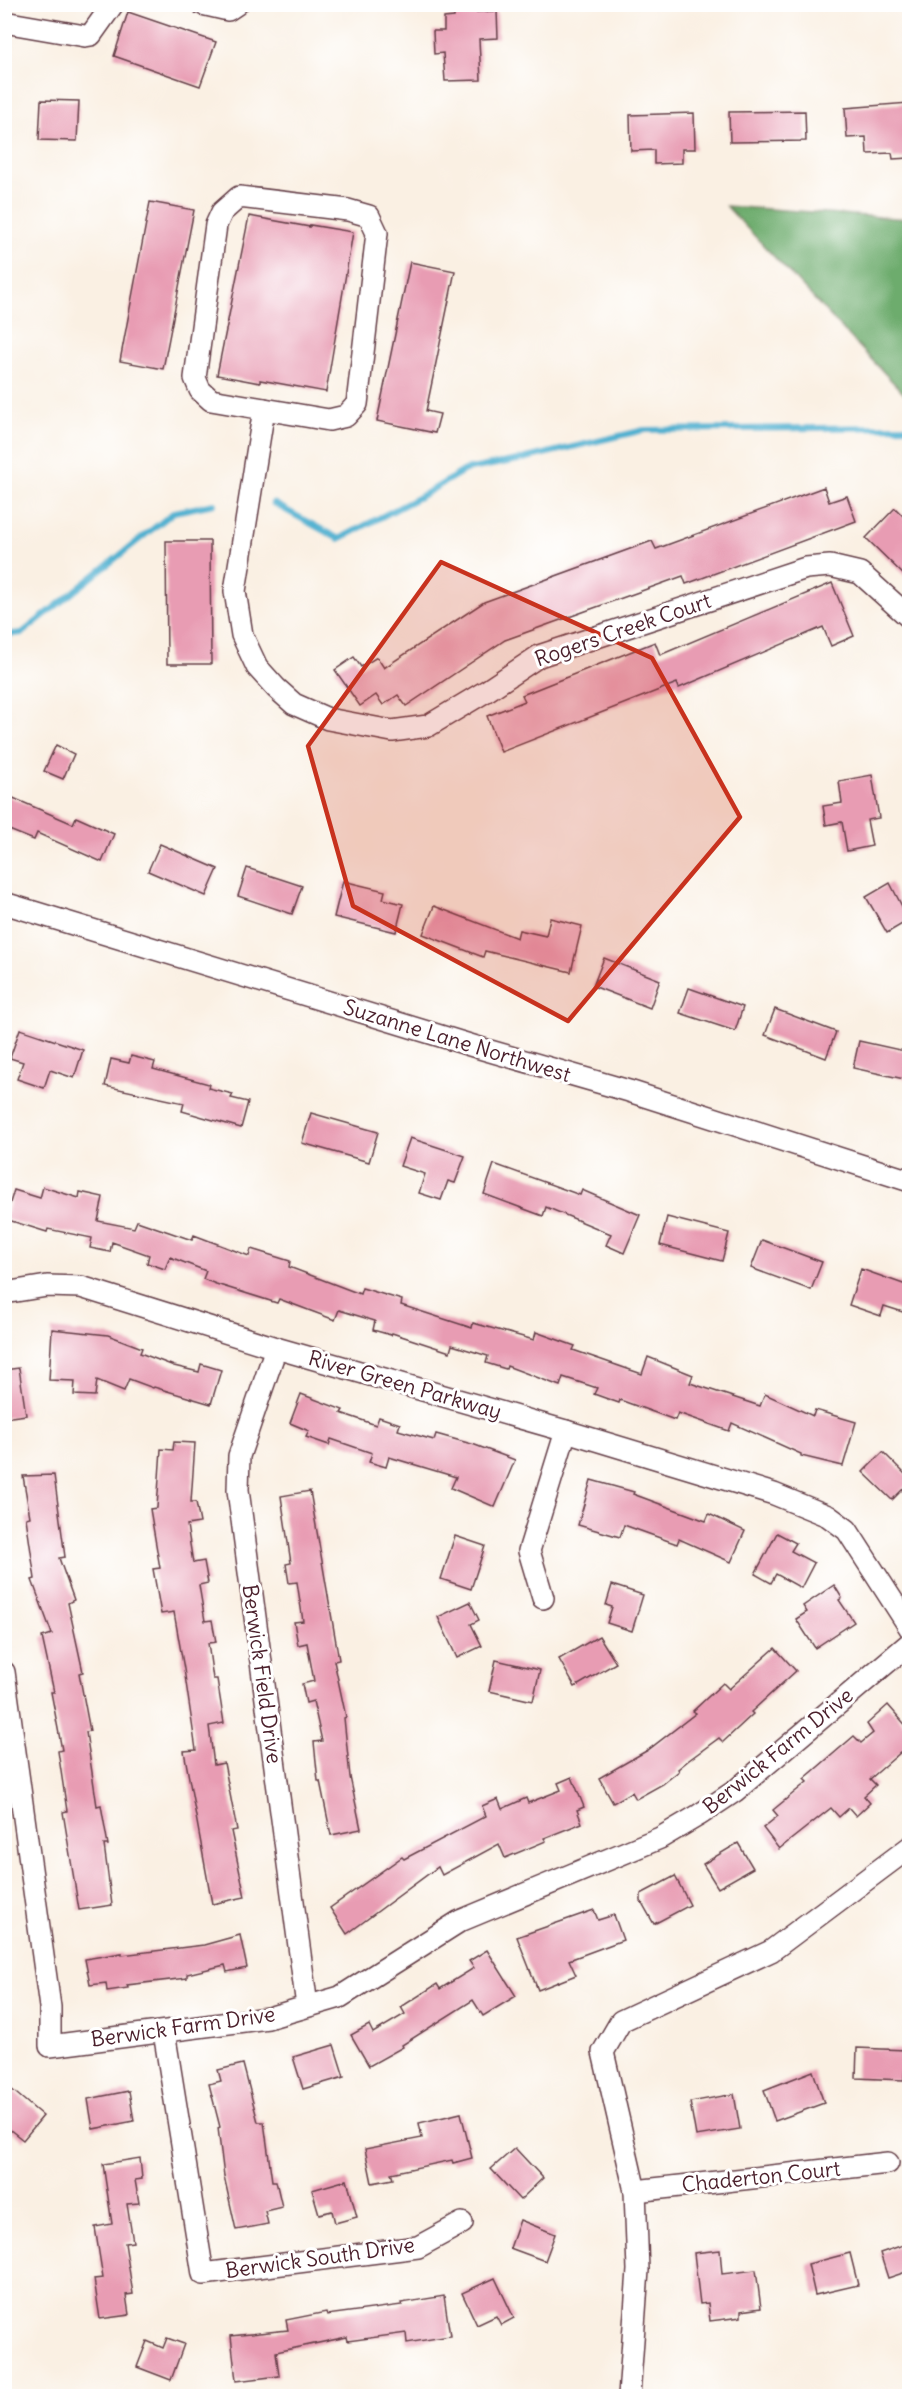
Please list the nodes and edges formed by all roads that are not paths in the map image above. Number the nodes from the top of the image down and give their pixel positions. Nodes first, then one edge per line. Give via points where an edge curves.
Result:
1 (113, 4) edge
2 (202, 4) edge
3 (237, 4) edge
4 (4, 22) edge
5 (264, 409) junction
6 (909, 618) edge
7 (4, 903) edge
8 (909, 1181) edge
9 (4, 1293) edge
10 (276, 1348) junction
11 (566, 1431) junction
12 (543, 1598) dead end
13 (909, 1628) edge
14 (909, 1643) edge
15 (4, 1672) edge
16 (909, 1847) edge
17 (307, 2006) junction
18 (164, 2032) junction
19 (888, 2163) dead end
20 (635, 2191) junction
21 (462, 2223) dead end
22 (629, 2397) edge

1 - 4 street via 91,35 85,36
2 - 3 street via 228,10
5 - 5 street via 330,420 346,416 357,404 377,233 369,216 239,197 222,212 216,225 195,378 200,390 211,400
5 - 6 street, Rogers Creek Court via 235,591 242,635 257,667 276,688 294,704 328,719 392,731 428,726 538,656 806,568 830,566 860,573
7 - 8 street, Suzanne Lane Northwest via 629,1091
9 - 10 street, River Green Parkway via 47,1286 81,1287
10 - 11 street, River Green Parkway
10 - 17 street, Berwick Field Drive via 239,1456 238,1490
11 - 12 street via 529,1551
11 - 13 street, River Green Parkway via 828,1516 847,1530
14 - 17 street, Berwick Farm Drive via 735,1791 699,1815 660,1838 460,1921 340,1997
15 - 18 street, Berwick Farm Drive via 50,2007 50,2046
16 - 20 street via 771,1951 621,2021 603,2052
17 - 18 street, Berwick Farm Drive via 268,2018
18 - 21 street, Berwick South Drive via 203,2274 418,2247
19 - 20 street, Chaderton Court
20 - 22 street via 638,2270

